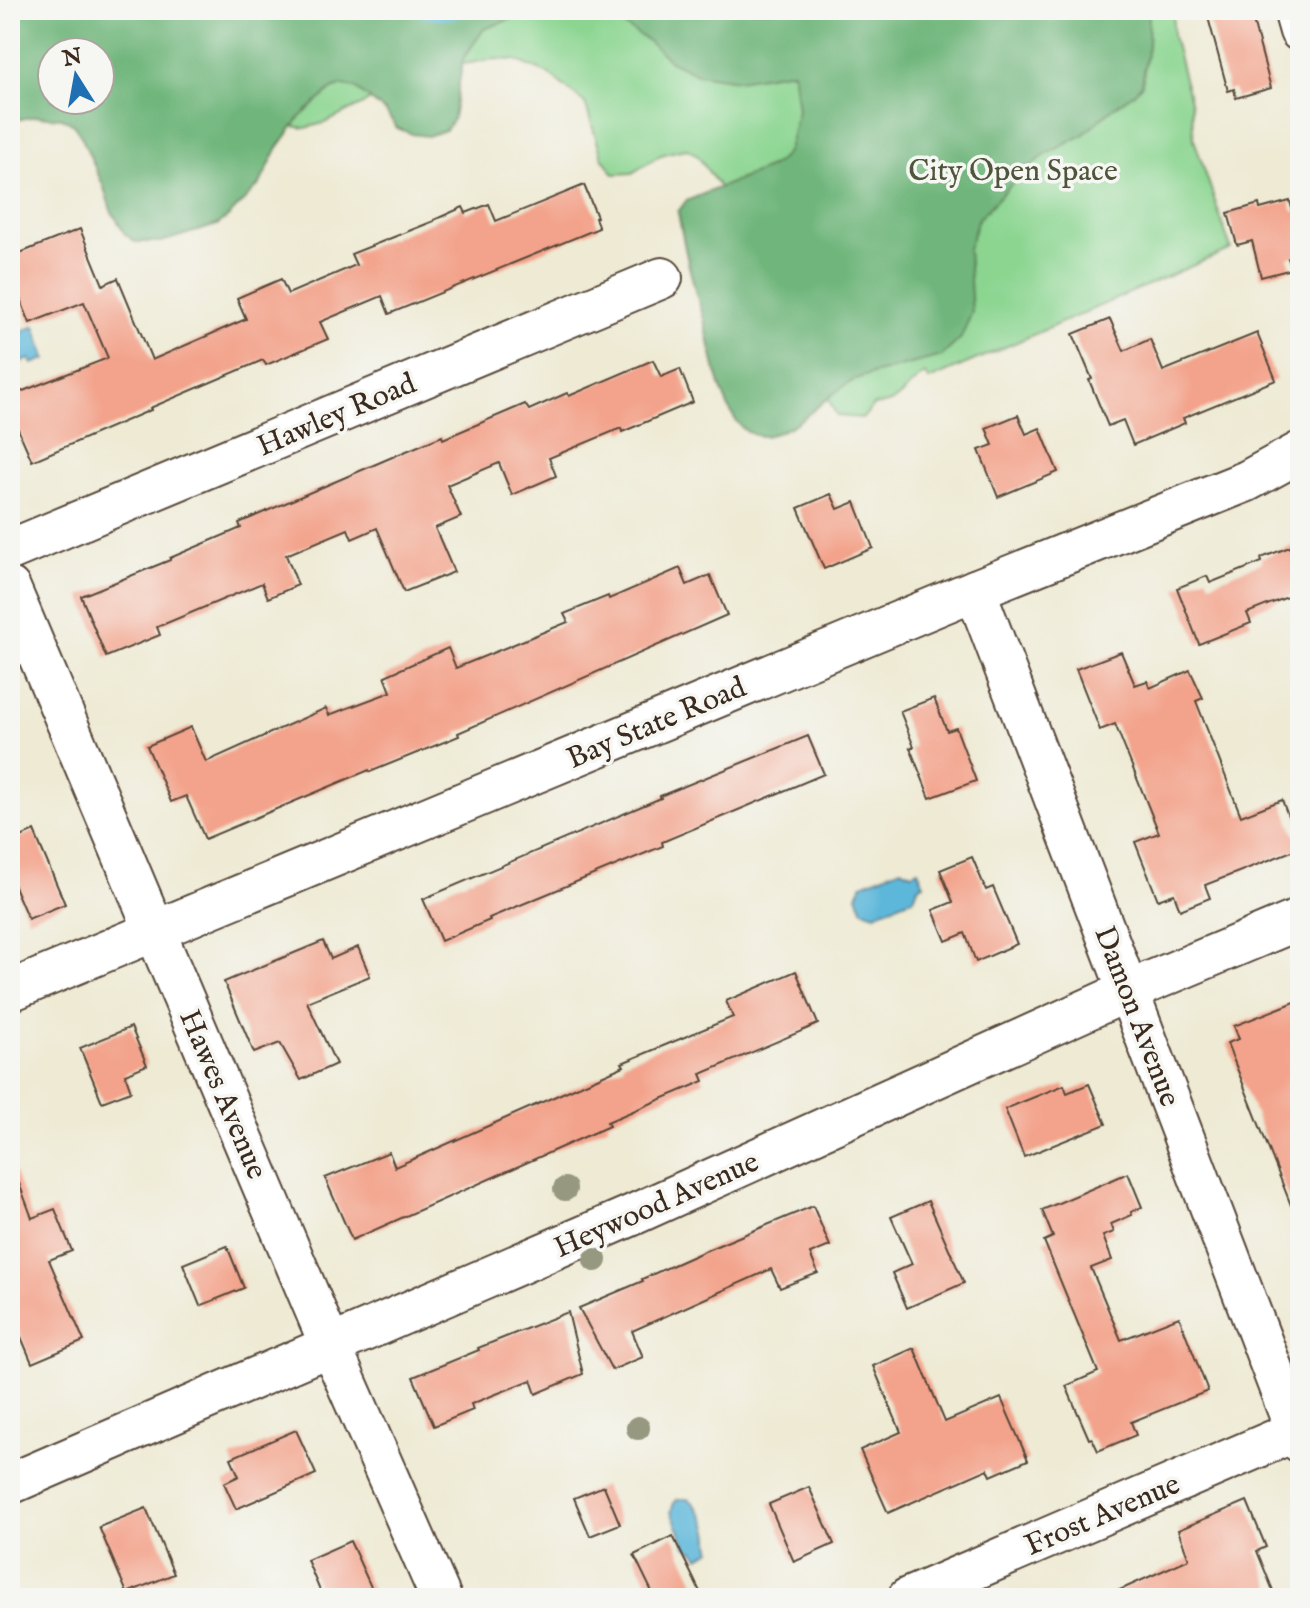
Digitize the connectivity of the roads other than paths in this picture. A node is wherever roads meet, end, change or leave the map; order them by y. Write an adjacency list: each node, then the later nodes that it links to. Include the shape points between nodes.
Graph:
1 (1294, 10): 2 (street)
2 (1300, 31)
3 (662, 278): 5 (street, Hawley Road)
4 (1300, 452): 7 (street, Bay State Road, via 1247,481)
5 (10, 550)
6 (10, 588): 9 (street, Hawes Avenue)
7 (975, 590): 9 (street, Bay State Road); 11 (street, Damon Avenue)
8 (1300, 919): 11 (street, Heywood Avenue)
9 (155, 931): 10 (street, Bay State Road); 12 (street, Hawes Avenue)
10 (10, 991)
11 (1128, 991): 12 (street, Heywood Avenue); 13 (street, Damon Avenue)
12 (330, 1345): 14 (street, Heywood Avenue); 15 (street, Hawes Avenue)
13 (1298, 1437): 16 (street, Frost Avenue)
14 (14, 1472)
15 (441, 1598)
16 (908, 1598)

